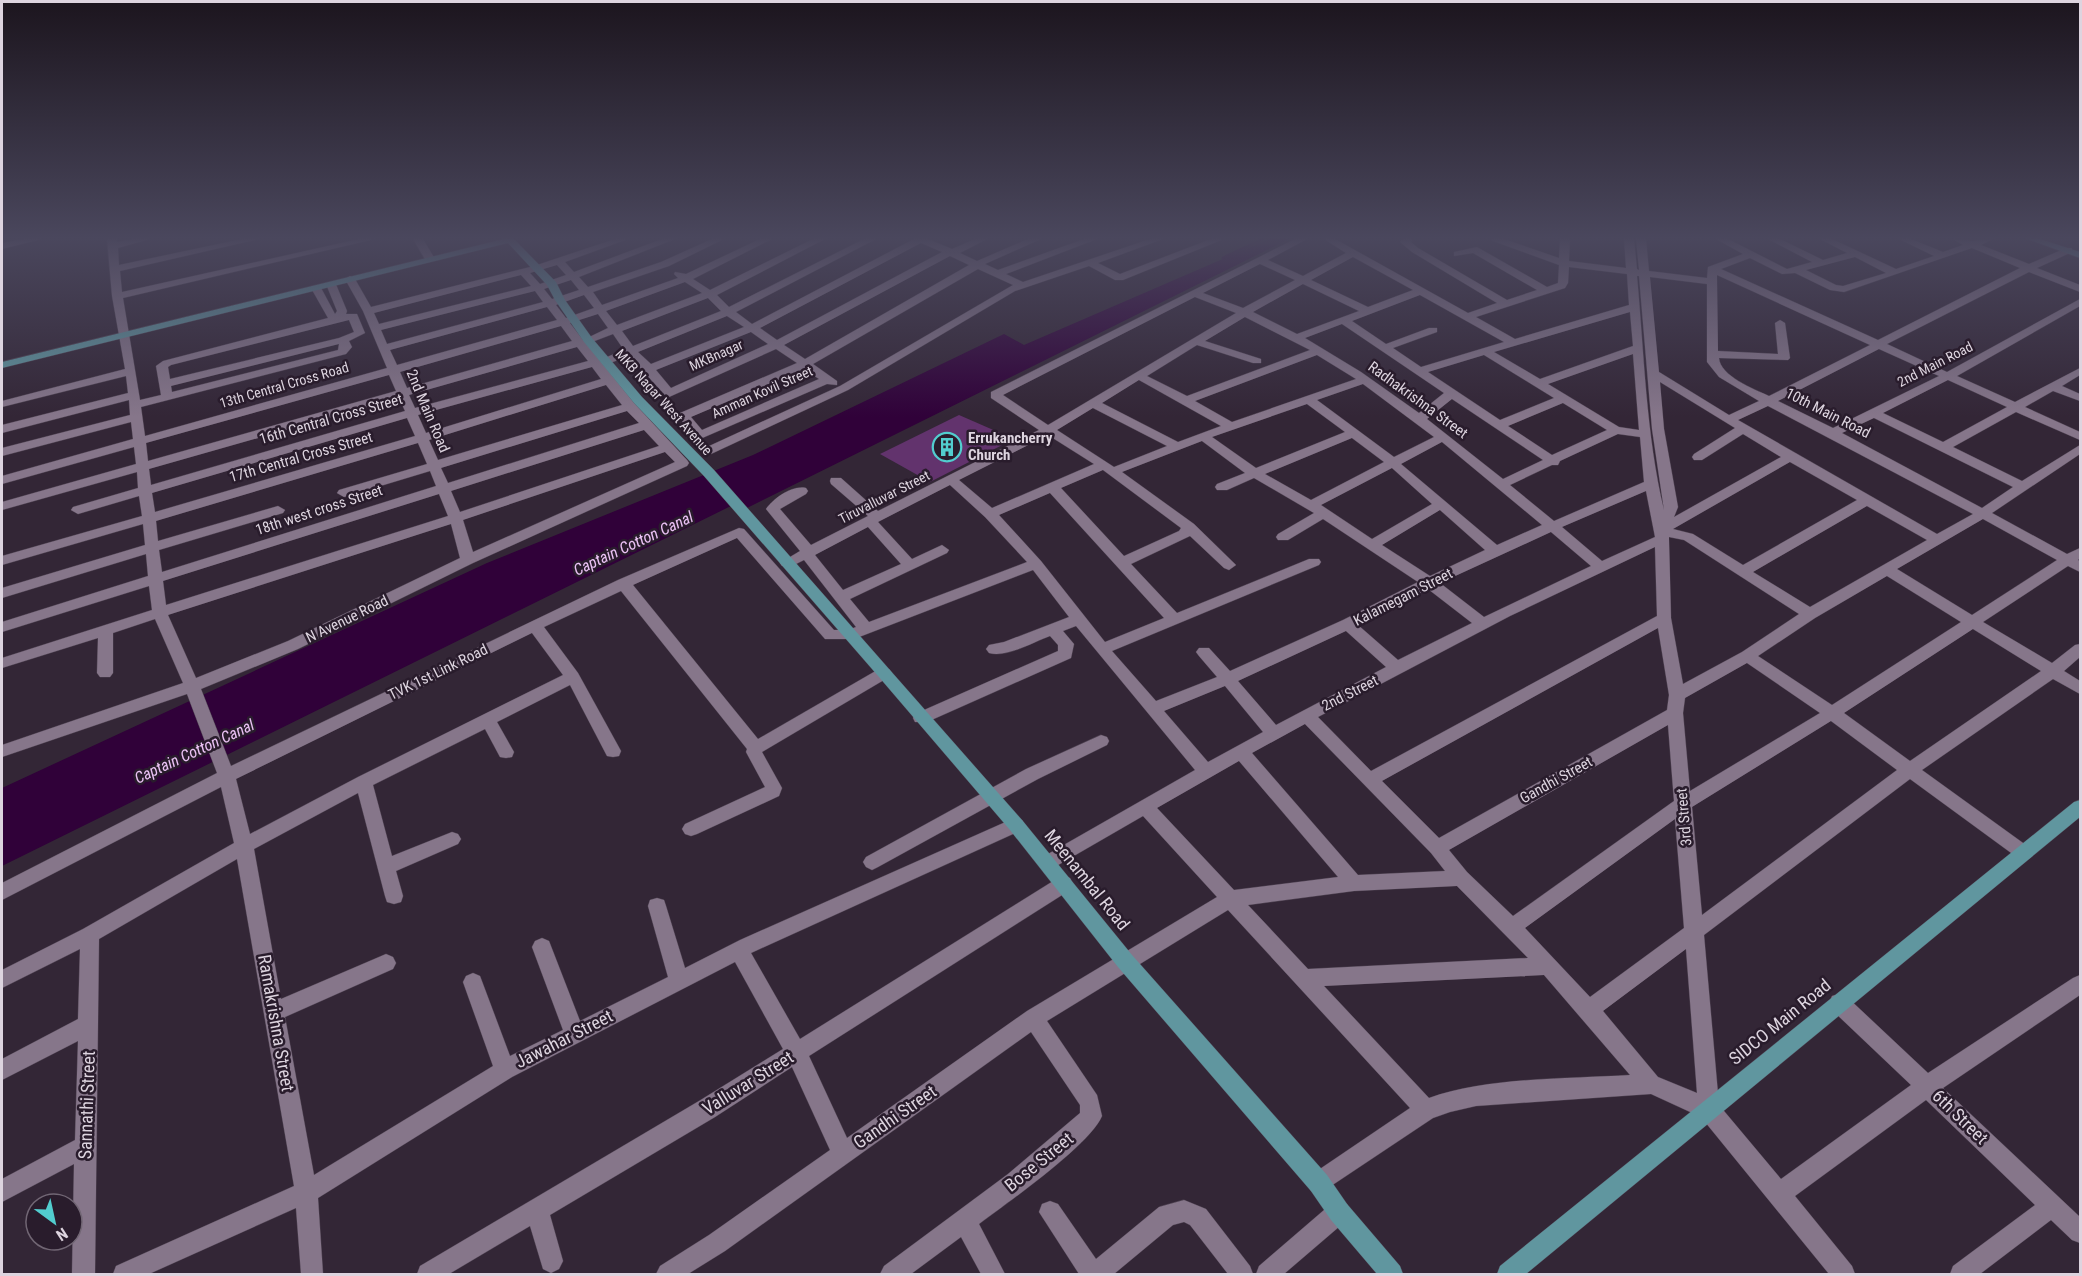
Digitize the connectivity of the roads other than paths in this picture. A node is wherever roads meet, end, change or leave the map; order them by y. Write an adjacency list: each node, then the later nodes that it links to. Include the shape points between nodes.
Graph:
1 (117, 299): 51 (street, Ramakrishna Street)
2 (273, 299): 51 (main road)
3 (321, 299): 43 (street, via 328,315)
4 (337, 299): 43 (street, via 342,311)
5 (361, 299): 38 (street, 2nd Main Road)
6 (418, 299): 38 (street)
7 (493, 299): 48 (street)
8 (552, 299): 33 (street)
9 (555, 299): 33 (main road)
10 (567, 299): 33 (street)
11 (592, 299): 37 (street)
12 (631, 299): 37 (street, 13th Central Cross Road)
13 (698, 299): 49 (street)
14 (715, 299): 40 (street)
15 (754, 299): 40 (street)
16 (807, 299): 47 (street)
17 (864, 299): 58 (street, MKBnagar)
18 (919, 299): 69 (street)
19 (983, 299): 86 (street)
20 (1187, 299): 109 (street, via 995,395)
21 (1208, 299): 41 (street, Radhakrishna Street)
22 (1267, 299): 41 (street, Tiruvalluvar Street)
23 (1341, 299): 39 (street)
24 (1400, 299): 39 (street)
25 (1433, 299): 42 (street)
26 (1497, 299): 35 (street)
27 (1520, 299): 35 (street)
28 (1633, 299): 36 (street, 3rd Street)
29 (1646, 299): 78 (street, 3rd Street)
30 (1712, 299): 66 (street)
31 (1780, 299): 59 (street)
32 (1970, 299): 59 (street)
33 (556, 302): 44 (main road); 60 (street)
34 (2080, 302): 80 (street, 2nd Main Road)
35 (1504, 303): 42 (street)
36 (1634, 307): 57 (street); 62 (street, 3rd Street)
37 (601, 309): 44 (street, 13th Central Cross Road); 49 (street)
38 (368, 311): 48 (street, 2nd Main Road)
39 (1368, 311): 45 (street)
40 (728, 312): 47 (street); 63 (street)
41 (1243, 312): 52 (street, Radhakrishna Street); 56 (street, Tiruvalluvar Street)
42 (1465, 317): 57 (street)
43 (337, 319): 53 (street, via 353,316 360,333); 54 (street)
44 (569, 320): 55 (street); 73 (street, 13th Central Cross Road)
45 (1345, 321): 52 (street); 61 (street)
46 (1780, 323): 66 (street, via 1784,358)
47 (752, 327): 58 (street); 72 (street)
48 (375, 328): 60 (street, 2nd Main Road)
49 (616, 329): 55 (street); 63 (street)
50 (1434, 330): 61 (street)
51 (124, 335): 70 (main road); 75 (street, Ramakrishna Street)
52 (1296, 338): 64 (street, Radhakrishna Street)
53 (343, 340): 67 (street); 77 (street, via 346,346 342,352)
54 (252, 341): 67 (street); 83 (street, via 162,366)
55 (584, 341): 71 (street); 87 (street)
56 (1198, 342): 68 (street); 79 (street, Tiruvalluvar Street)
57 (1514, 343): 65 (street)
58 (776, 345): 69 (street); 72 (street, MKBnagar, via 669,393)
59 (1880, 346): 80 (street); 94 (street)
60 (384, 348): 73 (street, 2nd Main Road)
61 (1384, 348): 76 (street)
62 (1638, 348): 84 (street); 113 (street, 3rd Street)
63 (630, 350): 71 (street); 72 (street)
64 (1317, 351): 82 (street, Radhakrishna Street); 93 (street)
65 (1486, 352): 76 (street); 84 (street)
66 (1713, 354): 94 (street, 10th Main Road, via 1719,372)
67 (258, 361): 77 (street); 83 (street)
68 (1257, 362)
69 (805, 364): 81 (street); 81 (street, Amman Kovil Street, via 684,416 700,435)
70 (2, 365)
71 (605, 369): 98 (street); 101 (street, 16th Central Cross Street); 117 (street, 17th Central Cross Street); 154 (main road, MKB Nagar West Avenue)
72 (649, 369)
73 (393, 370): 87 (street, 2nd Main Road); 118 (street, 13th Central Cross Road)
74 (2080, 370): 85 (street)
75 (131, 371): 96 (street); 97 (street, Ramakrishna Street)
76 (1419, 371): 88 (street)
77 (262, 373): 89 (street)
78 (1654, 374): 103 (street); 160 (street, 3rd Street, via 1658,429 1671,507)
79 (1139, 375): 93 (street); 95 (street, Tiruvalluvar Street)
80 (1948, 376): 99 (street); 100 (street, 2nd Main Road)
81 (826, 380): 86 (street)
82 (1364, 380): 91 (street); 102 (street, Radhakrishna Street)
83 (164, 384): 89 (street)
84 (1538, 384): 92 (street)
85 (2055, 387): 90 (street); 99 (street)
86 (844, 388): 123 (street)
87 (403, 392): 101 (street, 2nd Main Road); 129 (street)
88 (1452, 393): 102 (street); 105 (street)
89 (167, 397): 97 (street)
90 (2080, 398)
91 (1308, 399): 106 (street); 111 (street)
92 (1562, 399): 105 (street); 110 (street)
93 (1186, 400): 106 (street)
94 (1769, 402): 103 (street); 112 (street, 10th Main Road)
95 (1093, 403): 109 (street, Tiruvalluvar Street); 119 (street)
96 (2, 404)
97 (135, 406): 107 (street); 118 (street, Ramakrishna Street); 124 (street)
98 (630, 406): 104 (street); 130 (street)
99 (2017, 407): 115 (street); 121 (street)
100 (1872, 412): 112 (street, 2nd Main Road); 121 (street)
101 (412, 413): 117 (street, 2nd Main Road); 142 (street, 16th Central Cross Street)
102 (1419, 419): 116 (street, Radhakrishna Street)
103 (1728, 420): 108 (street)
104 (646, 425): 120 (street); 140 (street, 18th west cross Street)
105 (1499, 425): 127 (street)
106 (1231, 426): 114 (street)
107 (2, 429)
108 (1742, 429): 125 (street); 126 (street)
109 (1048, 430): 131 (street); 133 (street, Tiruvalluvar Street)
110 (1616, 430): 113 (street); 127 (street)
111 (1354, 433): 128 (street); 132 (street)
112 (1833, 433): 153 (street, 10th Main Road)
113 (1646, 434): 136 (street, 3rd Street)
114 (1203, 436): 119 (street); 132 (street)
115 (2080, 436)
116 (1443, 437): 128 (street); 137 (street, Radhakrishna Street)
117 (423, 438): 130 (street, 2nd Main Road); 155 (street, 17th Central Cross Street)
118 (139, 442): 129 (street, Ramakrishna Street); 134 (street, 13th Central Cross Road)
119 (1177, 446): 131 (street)
120 (667, 447): 156 (street); 168 (street, N Avenue Road, via 683,463)
121 (1944, 447): 138 (street)
122 (2080, 449): 138 (street)
123 (711, 450)
124 (2, 452)
125 (1698, 456)
126 (1790, 457): 145 (street); 160 (street, 2nd Street)
127 (1554, 462): 137 (street)
128 (1393, 463): 146 (street); 147 (street)
129 (142, 466): 142 (street, Ramakrishna Street); 148 (street)
130 (434, 466): 140 (street, 2nd Main Road); 144 (street)
131 (1108, 468): 141 (street); 158 (street)
132 (1254, 473): 139 (street); 147 (street)
133 (950, 479): 152 (street); 157 (street, Tiruvalluvar Street)
134 (2, 480)
135 (836, 481): 157 (street)
136 (1652, 484): 159 (street, Kalamegam Street); 160 (street, 3rd Street)
137 (1500, 485): 159 (street, Radhakrishna Street)
138 (2021, 486): 153 (street)
139 (1222, 487)
140 (444, 488): 156 (street, 2nd Main Road); 180 (street, 18th west cross Street)
141 (1054, 489): 152 (street); 173 (street)
142 (145, 490): 149 (street, 16th Central Cross Street); 155 (street, Ramakrishna Street)
143 (801, 491): 167 (street, via 773,509)
144 (344, 493)
145 (1866, 501): 162 (street); 179 (street)
146 (1441, 504): 163 (street); 166 (street)
147 (1311, 505): 151 (street)
148 (2, 506)
149 (78, 510)
150 (278, 510): 164 (street)
151 (1324, 513): 161 (street); 163 (street)
152 (990, 514): 175 (street)
153 (1982, 514): 162 (street); 169 (street, 10th Main Road)
154 (746, 515): 172 (main road, Meenambal Road)
155 (148, 518): 164 (street, Ramakrishna Street); 170 (street, 17th Central Cross Street)
156 (456, 518): 168 (street, 2nd Main Road); 185 (street)
157 (874, 519): 167 (street, Tiruvalluvar Street); 174 (street)
158 (1189, 527): 173 (street, via 1184,534); 176 (street)
159 (1552, 527): 166 (street, Kalamegam Street); 177 (street, Radhakrishna Street)
160 (1662, 531): 177 (street, 2nd Street); 179 (street, via 1688,537); 187 (street, 3rd Street)
161 (1283, 537)
162 (1936, 539): 178 (street)
163 (1372, 545): 181 (street)
164 (153, 548): 180 (street, Ramakrishna Street); 183 (street)
165 (942, 550): 174 (street)
166 (1495, 551): 181 (street, Kalamegam Street)
167 (808, 553): 172 (street, Tiruvalluvar Street); 184 (street)
168 (468, 560): 210 (street, N Avenue Road, via 293,645)
169 (2076, 560): 190 (street)
170 (2, 561)
171 (1314, 562): 189 (street)
172 (787, 563): 197 (main road, Meenambal Road)
173 (1122, 563): 189 (street)
174 (909, 564): 184 (street)
175 (1036, 564): 188 (street); 197 (street)
176 (1228, 565)
177 (1600, 566): 192 (street, 2nd Street)
178 (1888, 570): 186 (street); 190 (street)
179 (1744, 571): 186 (street)
180 (156, 579): 185 (street, Ramakrishna Street); 194 (street, 18th west cross Street)
181 (1429, 582): 191 (street, Kalamegam Street); 192 (street)
182 (623, 583): 193 (street, TVK 1st Link Road); 197 (street, TVK 1st Link Road, via 740,532 830,635); 221 (street)
183 (2, 593)
184 (842, 597): 197 (street)
185 (160, 614): 196 (street); 210 (street, Ramakrishna Street)
186 (1810, 614): 202 (street)
187 (1664, 618): 212 (street, 3rd Street); 229 (street)
188 (1079, 619): 195 (street); 199 (street)
189 (1175, 620): 199 (street)
190 (1971, 621): 205 (street); 215 (street)
191 (1348, 624): 204 (street); 209 (street, Kalamegam Street)
192 (1484, 624): 204 (street, 2nd Street)
193 (535, 626): 208 (street); 228 (street, TVK 1st Link Road)
194 (2, 627)
195 (1053, 629): 198 (street); 217 (street, via 1066,644 1066,654)
196 (106, 631): 203 (street); 206 (street)
197 (858, 632): 207 (main road, Meenambal Road)
198 (994, 649)
199 (1102, 649): 213 (street)
200 (2080, 649): 205 (street)
201 (1204, 652): 209 (street)
202 (1747, 656): 212 (street); 215 (street)
203 (2, 663)
204 (1397, 668): 216 (street, 2nd Street)
205 (2054, 671): 211 (street); 227 (street)
206 (105, 673)
207 (884, 673): 217 (main road, Meenambal Road); 221 (street)
208 (573, 677): 218 (street); 225 (street)
209 (1227, 679): 213 (street, Kalamegam Street); 219 (street)
210 (192, 686): 222 (street, N Avenue Road); 228 (street, Ramakrishna Street)
211 (2080, 688)
212 (1677, 694): 214 (street, 3rd Street)
213 (1154, 709): 226 (street)
214 (1675, 713): 232 (street, 3rd Street); 239 (street, Gandhi Street)
215 (1832, 713): 227 (street); 232 (street)
216 (1306, 715): 219 (street, 2nd Street); 229 (street)
217 (921, 718): 231 (main road, Meenambal Road)
218 (488, 720): 224 (street); 230 (street)
219 (1274, 733): 223 (street, 2nd Street)
220 (1101, 741): 231 (street)
221 (756, 748): 236 (street, via 754,752 773,791)
222 (2, 751)
223 (1240, 751): 226 (street, 2nd Street); 245 (street)
224 (506, 752)
225 (613, 752)
226 (1205, 770): 233 (street, 2nd Street)
227 (1909, 770): 240 (street); 252 (street)
228 (226, 774): 238 (street, Ramakrishna Street); 247 (street, TVK 1st Link Road)
229 (1369, 780): 239 (street)
230 (364, 782): 238 (street); 243 (street)
231 (991, 798): 235 (main road, Meenambal Road); 241 (street)
232 (1683, 804): 251 (street); 252 (street, 3rd Street)
233 (1144, 806): 242 (street, 2nd Street); 249 (street)
234 (2080, 807): 240 (main road, SIDCO Main Road)
235 (1016, 825): 242 (main road, Meenambal Road); 255 (street, Jawahar Street)
236 (691, 829)
237 (452, 839): 243 (street)
238 (244, 846): 253 (street); 266 (street, Ramakrishna Street)
239 (1437, 848): 244 (street)
240 (2024, 853): 264 (main road, SIDCO Main Road)
241 (872, 862)
242 (1047, 863): 246 (main road, Meenambal Road)
243 (386, 867): 248 (street)
244 (1461, 878): 245 (street); 251 (street)
245 (1354, 882): 249 (street)
246 (1064, 884): 256 (main road, Meenambal Road); 270 (street, Valluvar Street)
247 (2, 892)
248 (393, 896)
249 (1230, 899): 256 (street, Gandhi Street); 260 (street)
250 (657, 906): 261 (street)
251 (1512, 927): 258 (street)
252 (1693, 932): 265 (street); 275 (street, 3rd Street)
253 (90, 935): 259 (street); 268 (street, Sannathi Street)
254 (542, 947): 269 (street)
255 (739, 950): 261 (street, Jawahar Street); 270 (street)
256 (1125, 961): 267 (street, Gandhi Street); 279 (main road, Meenambal Road)
257 (386, 963): 266 (street)
258 (1548, 966): 260 (street); 265 (street)
259 (2, 978)
260 (1304, 978): 276 (street)
261 (679, 981): 269 (street, Jawahar Street)
262 (473, 982): 272 (street)
263 (2080, 984): 274 (street)
264 (1839, 1003): 274 (street, 6th Street); 275 (main road, SIDCO Main Road)
265 (1589, 1010): 273 (street)
266 (274, 1012): 281 (street, Ramakrishna Street)
267 (1034, 1018): 278 (street, Gandhi Street); 287 (street, Bose Street, via 1090,1102 1091,1116 1016,1182)
268 (89, 1024): 271 (street); 277 (street, Sannathi Street)
269 (575, 1034): 272 (street, Jawahar Street)
270 (796, 1052): 278 (street); 284 (street, Valluvar Street)
271 (2, 1070)
272 (505, 1070): 281 (street, Jawahar Street)
273 (1651, 1084): 275 (street); 276 (street, via 1476,1096)
274 (1927, 1086): 282 (street); 283 (street, 6th Street)
275 (1709, 1109): 282 (street); 301 (main road, SIDCO Main Road)
276 (1426, 1110): 279 (street)
277 (85, 1146): 280 (street); 292 (street, Sannathi Street)
278 (843, 1154): 290 (street, Gandhi Street)
279 (1319, 1183): 286 (main road, Meenambal Road)
280 (2, 1191)
281 (306, 1192): 293 (street, Jawahar Street); 294 (street, Ramakrishna Street)
282 (1778, 1195): 302 (street)
283 (2052, 1206): 288 (street, 6th Street); 303 (street)
284 (537, 1210): 289 (street); 295 (street, Valluvar Street)
285 (1050, 1212): 297 (street)
286 (1338, 1212): 299 (street); 300 (main road, Meenambal Road)
287 (964, 1220): 291 (street, Bose Street); 296 (street)
288 (2080, 1232)
289 (551, 1261)
290 (681, 1270)
291 (893, 1274)
292 (83, 1275)
293 (124, 1275)
294 (312, 1275)
295 (428, 1275)
296 (994, 1275)
297 (1094, 1275): 298 (street, via 1167,1215 1184,1211 1198,1217)
298 (1242, 1275)
299 (1267, 1275)
300 (1392, 1275)
301 (1508, 1275)
302 (1844, 1275)
303 (1961, 1275)

